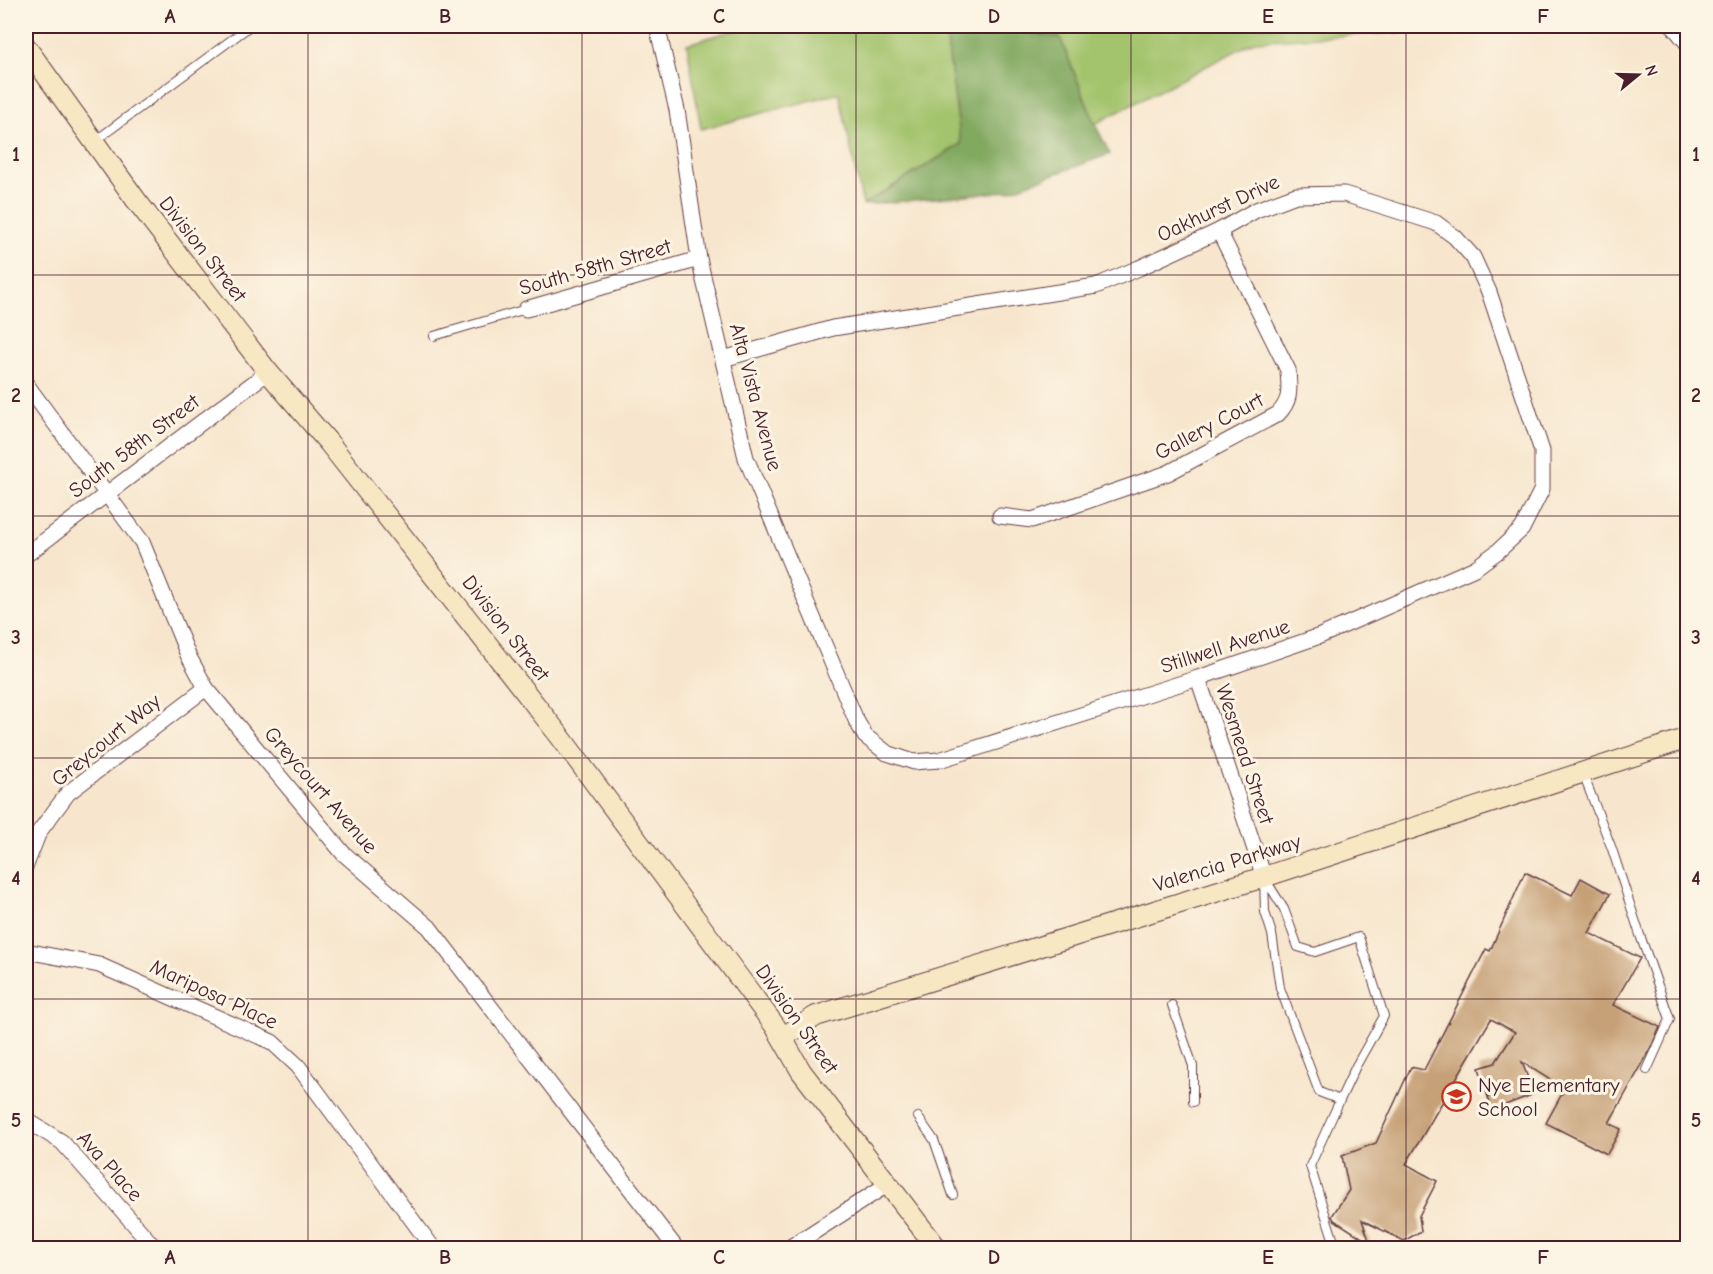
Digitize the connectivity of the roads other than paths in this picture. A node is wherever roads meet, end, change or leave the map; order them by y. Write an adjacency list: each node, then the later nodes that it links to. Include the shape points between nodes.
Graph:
1 (250, 26): 6 (lane)
2 (657, 26): 8 (street, Alta Vista Avenue, via 677,110)
3 (1673, 26): 4 (street)
4 (1688, 44)
5 (26, 47): 6 (main road, Division Street)
6 (94, 143): 12 (main road, Division Street)
7 (1219, 231): 11 (street, Oakhurst Drive, via 1096,286 833,328); 15 (street, Oakhurst Drive, via 1256,210 1296,195 1344,194 1436,223 1455,237 1473,257 1489,292 1542,451); 16 (street, Gallery Court, via 1288,370 1288,404 1278,414 1168,473 1032,520)
8 (699, 259): 9 (street, South 58th Street); 11 (street, Alta Vista Avenue)
9 (526, 309): 10 (lane, South 58th Street)
10 (434, 336)
11 (723, 359): 21 (street, Alta Vista Avenue, via 746,458 856,720 865,736)
12 (268, 372): 14 (street, South 58th Street); 27 (main road, Division Street, via 329,443 554,729)
13 (26, 384): 14 (street, Greycourt Avenue)
14 (106, 493): 17 (street, South 58th Street); 19 (street, Greycourt Avenue, via 142,542 188,655)
15 (1539, 496): 18 (street, Stillwell Avenue, via 1522,529 1475,568 1320,636)
16 (1000, 516)
17 (26, 555)
18 (1198, 678): 21 (street, Stillwell Avenue, via 939,760 914,762); 24 (street, Wesmead Street)
19 (206, 688): 23 (street, Greycourt Way, via 68,793 39,832); 37 (street, Greycourt Avenue, via 343,853 429,927)
20 (1688, 738): 22 (main road, Valencia Parkway)
21 (887, 753)
22 (1582, 772): 24 (main road, Valencia Parkway); 28 (lane, via 1670,1019)
23 (26, 865)
24 (1264, 877): 27 (main road, Valencia Parkway, via 816,1016); 29 (lane, via 1265,912 1280,988 1320,1092); 29 (lane, via 1284,909 1298,947 1315,952 1359,937 1384,1016)
25 (26, 951): 36 (street, Mariposa Place, via 99,965 272,1042 298,1066)
26 (1172, 1005): 30 (lane, via 1193,1066)
27 (783, 1037): 33 (main road, Division Street, via 801,1071)
28 (1647, 1070)
29 (1340, 1100): 40 (lane, via 1310,1166)
30 (1193, 1102)
31 (918, 1117): 34 (lane, via 934,1140)
32 (26, 1120): 35 (street, Ava Place, via 62,1142)
33 (888, 1184): 38 (street); 39 (main road, Division Street)
34 (953, 1195)
35 (156, 1248)
36 (433, 1248)
37 (676, 1248)
38 (789, 1248)
39 (937, 1248)
40 (1336, 1248)

